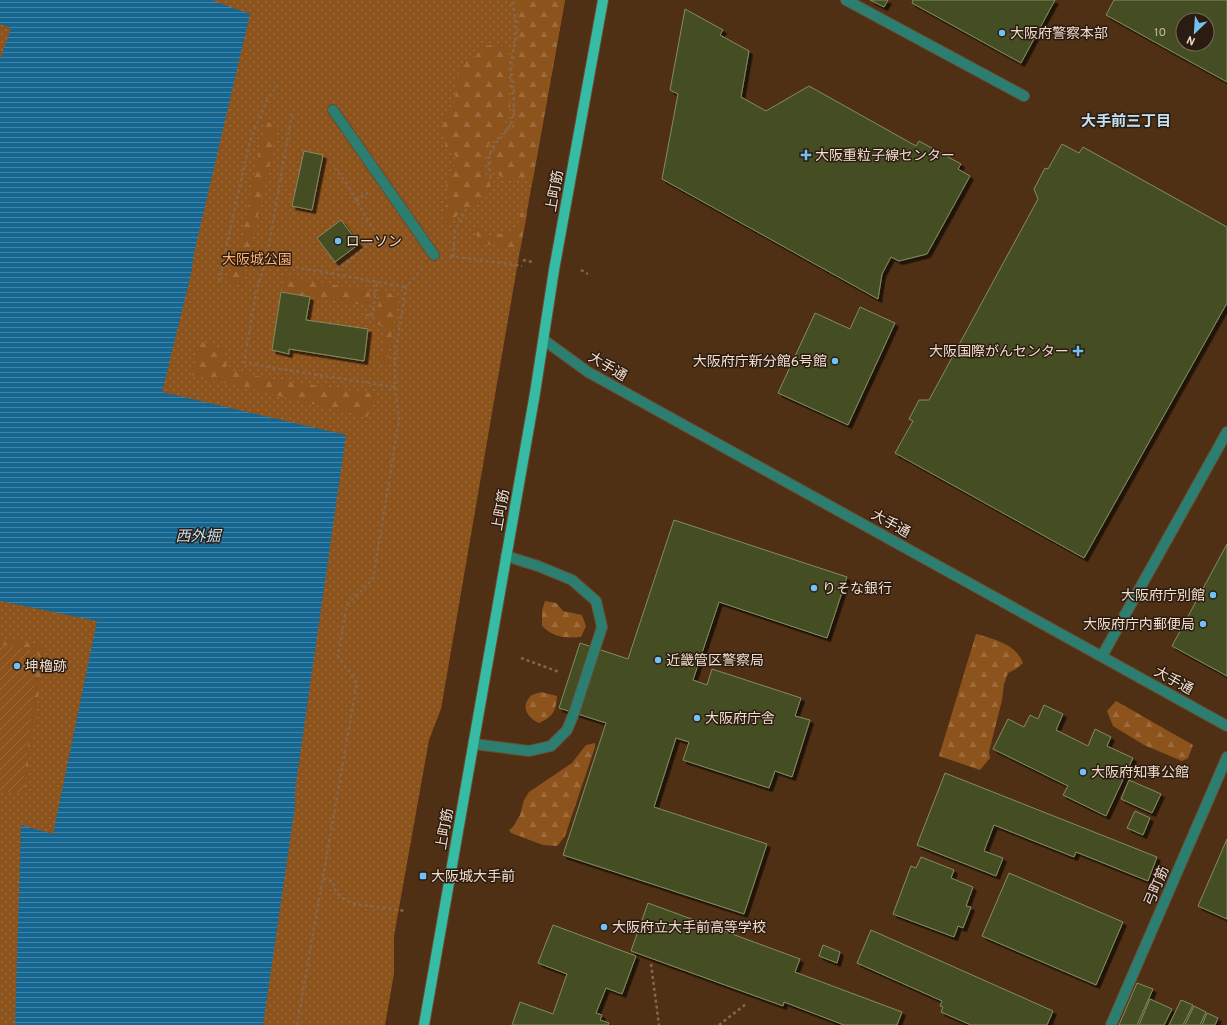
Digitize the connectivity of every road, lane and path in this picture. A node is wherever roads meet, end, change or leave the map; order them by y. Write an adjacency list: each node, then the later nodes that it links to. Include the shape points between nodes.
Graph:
1 (511, 0): 9 (path, via 516,34 512,60 513,117 490,153 488,167)
2 (603, 0): 24 (main road, 上町筋, via 554,270)
3 (846, 0): 5 (street)
4 (280, 82): 20 (path, via 268,98 252,135)
5 (1024, 96)
6 (333, 110): 11 (street)
7 (292, 114): 14 (path)
8 (335, 168): 18 (path, via 378,237)
9 (491, 176)
10 (466, 210): 12 (path, via 455,231)
11 (434, 255): 12 (path); 22 (path)
12 (453, 257): 16 (path)
13 (523, 260): 15 (path)
14 (266, 262): 18 (path); 25 (path, via 257,288 244,362)
15 (532, 262)
16 (522, 266)
17 (581, 270): 19 (path)
18 (332, 274): 21 (path)
19 (588, 274)
20 (219, 281)
21 (378, 282): 22 (path); 23 (path, via 372,316)
22 (406, 287): 25 (path, via 394,356)
23 (366, 316)
24 (544, 340): 27 (main road, 上町筋); 28 (street, 大手通, via 588,372)
25 (395, 387): 34 (path, via 399,420 373,579 346,605 338,656 357,683)
26 (1227, 432): 28 (street)
27 (506, 556): 32 (main road, 上町筋); 32 (street, via 572,580 596,601 602,627 567,730 551,746 530,751)
28 (1102, 656): 31 (street, 大手通)
29 (521, 658): 30 (path)
30 (559, 672)
31 (1227, 726)
32 (474, 744): 39 (main road, 上町筋)
33 (1227, 757): 42 (street, 弓町筋)
34 (323, 879): 35 (path, via 334,880 336,891 346,901); 38 (path)
35 (406, 911)
36 (651, 964): 40 (path)
37 (746, 1004): 41 (path)
38 (297, 1025)
39 (424, 1025)
40 (659, 1025)
41 (719, 1025)
42 (1111, 1025)

